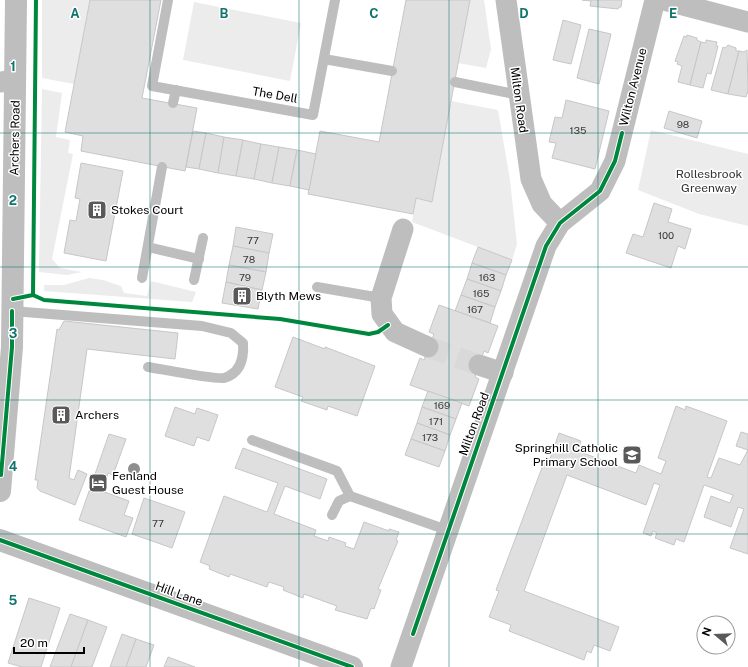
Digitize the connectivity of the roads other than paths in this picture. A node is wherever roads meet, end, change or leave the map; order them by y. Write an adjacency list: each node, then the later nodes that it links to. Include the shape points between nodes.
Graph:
1 (16, 0): 10 (street, Archers Road)
2 (168, 0): 12 (lane, The Dell, via 152,86)
3 (335, 0): 8 (lane, The Dell)
4 (506, 0): 13 (street, Milton Road)
5 (655, 0): 16 (street, Wilton Avenue, via 615,161 600,191)
6 (664, 0): 7 (street)
7 (748, 22)
8 (324, 59): 9 (lane); 12 (lane, The Dell, via 314,115)
9 (392, 71)
10 (8, 81): 25 (street, Archers Road)
11 (455, 82): 13 (lane)
12 (176, 90): 14 (lane)
13 (519, 95): 16 (street, Milton Road, via 531,179 542,204)
14 (174, 103)
15 (162, 167): 19 (lane)
16 (560, 223): 29 (street, Milton Road, via 546,246)
17 (403, 229): 24 (street)
18 (202, 238): 20 (lane)
19 (148, 247): 20 (lane); 21 (lane)
20 (199, 259): 22 (lane)
21 (142, 278)
22 (194, 280)
23 (317, 287): 24 (lane)
24 (381, 298): 26 (street, via 382,314 391,328)
25 (12, 311): 28 (lane, via 202,326 231,333 243,344 244,356 237,371 224,378); 31 (street, Archers Road, via 12,347)
26 (428, 347)
27 (479, 365): 29 (street)
28 (148, 367)
29 (503, 373): 34 (street, Milton Road)
30 (252, 440): 32 (lane, via 336,471)
31 (0, 491)
32 (350, 496): 33 (lane, via 339,501); 34 (lane)
33 (332, 516)
34 (447, 530): 37 (street, Milton Road)
35 (0, 540): 36 (street, Hill Lane)
36 (352, 667)
37 (401, 667)

